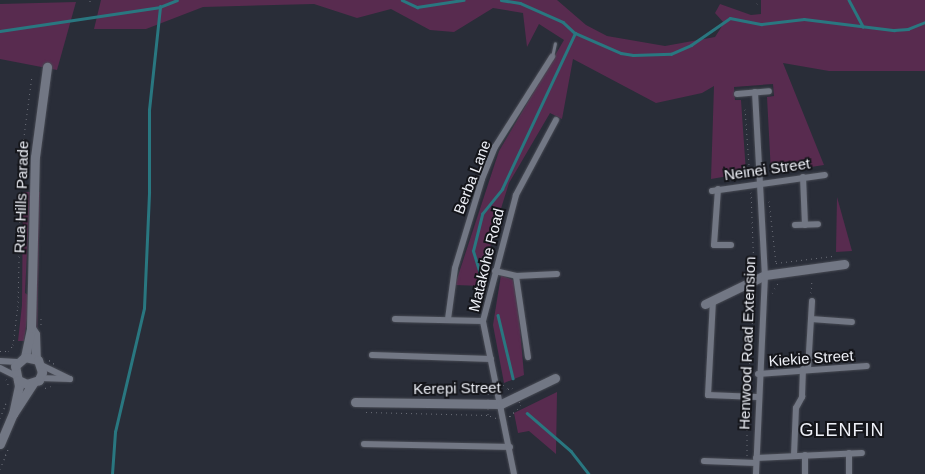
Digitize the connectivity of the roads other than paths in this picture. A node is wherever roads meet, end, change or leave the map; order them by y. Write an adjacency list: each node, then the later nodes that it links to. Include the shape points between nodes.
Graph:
1 (555, 43): 2 (lane)
2 (552, 57): 23 (street, Berba Lane, via 495,147 482,179 455,268)
3 (47, 67): 27 (street, Rua Hills Parade, via 35,157)
4 (769, 91): 5 (street)
5 (754, 92): 6 (street); 10 (street, Henwood Road Extension)
6 (737, 94)
7 (556, 120): 16 (street, Matakohe Road, via 523,176)
8 (825, 175): 9 (street, Neinei Street)
9 (803, 177): 10 (street, Neinei Street); 13 (street)
10 (760, 183): 14 (street, Neinei Street, via 715,190 714,245); 18 (street, Henwood Road Extension)
11 (818, 224): 13 (street)
12 (795, 225): 13 (street)
13 (805, 225)
14 (731, 245)
15 (844, 264): 18 (street)
16 (495, 271): 19 (street); 25 (street, Matakohe Road)
17 (557, 274): 19 (street)
18 (765, 275): 21 (street); 37 (street, Henwood Road Extension)
19 (516, 276): 29 (street)
20 (812, 301): 24 (street)
21 (709, 302): 41 (street, via 708,395)
22 (395, 319): 23 (street)
23 (448, 319): 25 (street)
24 (811, 319): 26 (street); 35 (street)
25 (483, 321): 30 (street, Matakohe Road)
26 (852, 322)
27 (31, 328): 31 (street, Rua Hills Parade); 32 (street, Rua Hills Parade)
28 (372, 355): 30 (street)
29 (528, 357)
30 (491, 359): 43 (street, Matakohe Road)
31 (21, 360): 32 (street); 33 (street); 38 (street, Rua Hills Parade)
32 (40, 360): 40 (street, Rua Hills Parade); 40 (street, via 70,379)
33 (0, 361)
34 (866, 366): 35 (street, Kiekie Street)
35 (806, 369): 37 (street, Kiekie Street); 50 (street, via 802,397 796,408)
36 (0, 372): 38 (street)
37 (758, 374): 41 (street, Henwood Road Extension)
38 (17, 378): 40 (street); 44 (street, Rua Hills Parade)
39 (555, 378): 43 (street, Kerepi Street)
40 (37, 384): 44 (street, Rua Hills Parade)
41 (757, 397): 52 (street, Henwood Road Extension)
42 (355, 402): 43 (street, Kerepi Street)
43 (501, 404): 47 (street, Matakohe Road)
44 (13, 414): 45 (street, Rua Hills Parade)
45 (0, 444)
46 (364, 444): 47 (street)
47 (510, 447): 54 (street, Matakohe Road)
48 (849, 453): 49 (street); 51 (street); 57 (street)
49 (862, 453)
50 (794, 455): 51 (street); 52 (street)
51 (805, 455): 56 (street)
52 (756, 460): 53 (street); 55 (street, Henwood Road Extension)
53 (704, 461)
54 (514, 474)
55 (756, 474)
56 (806, 474)
57 (849, 474)

